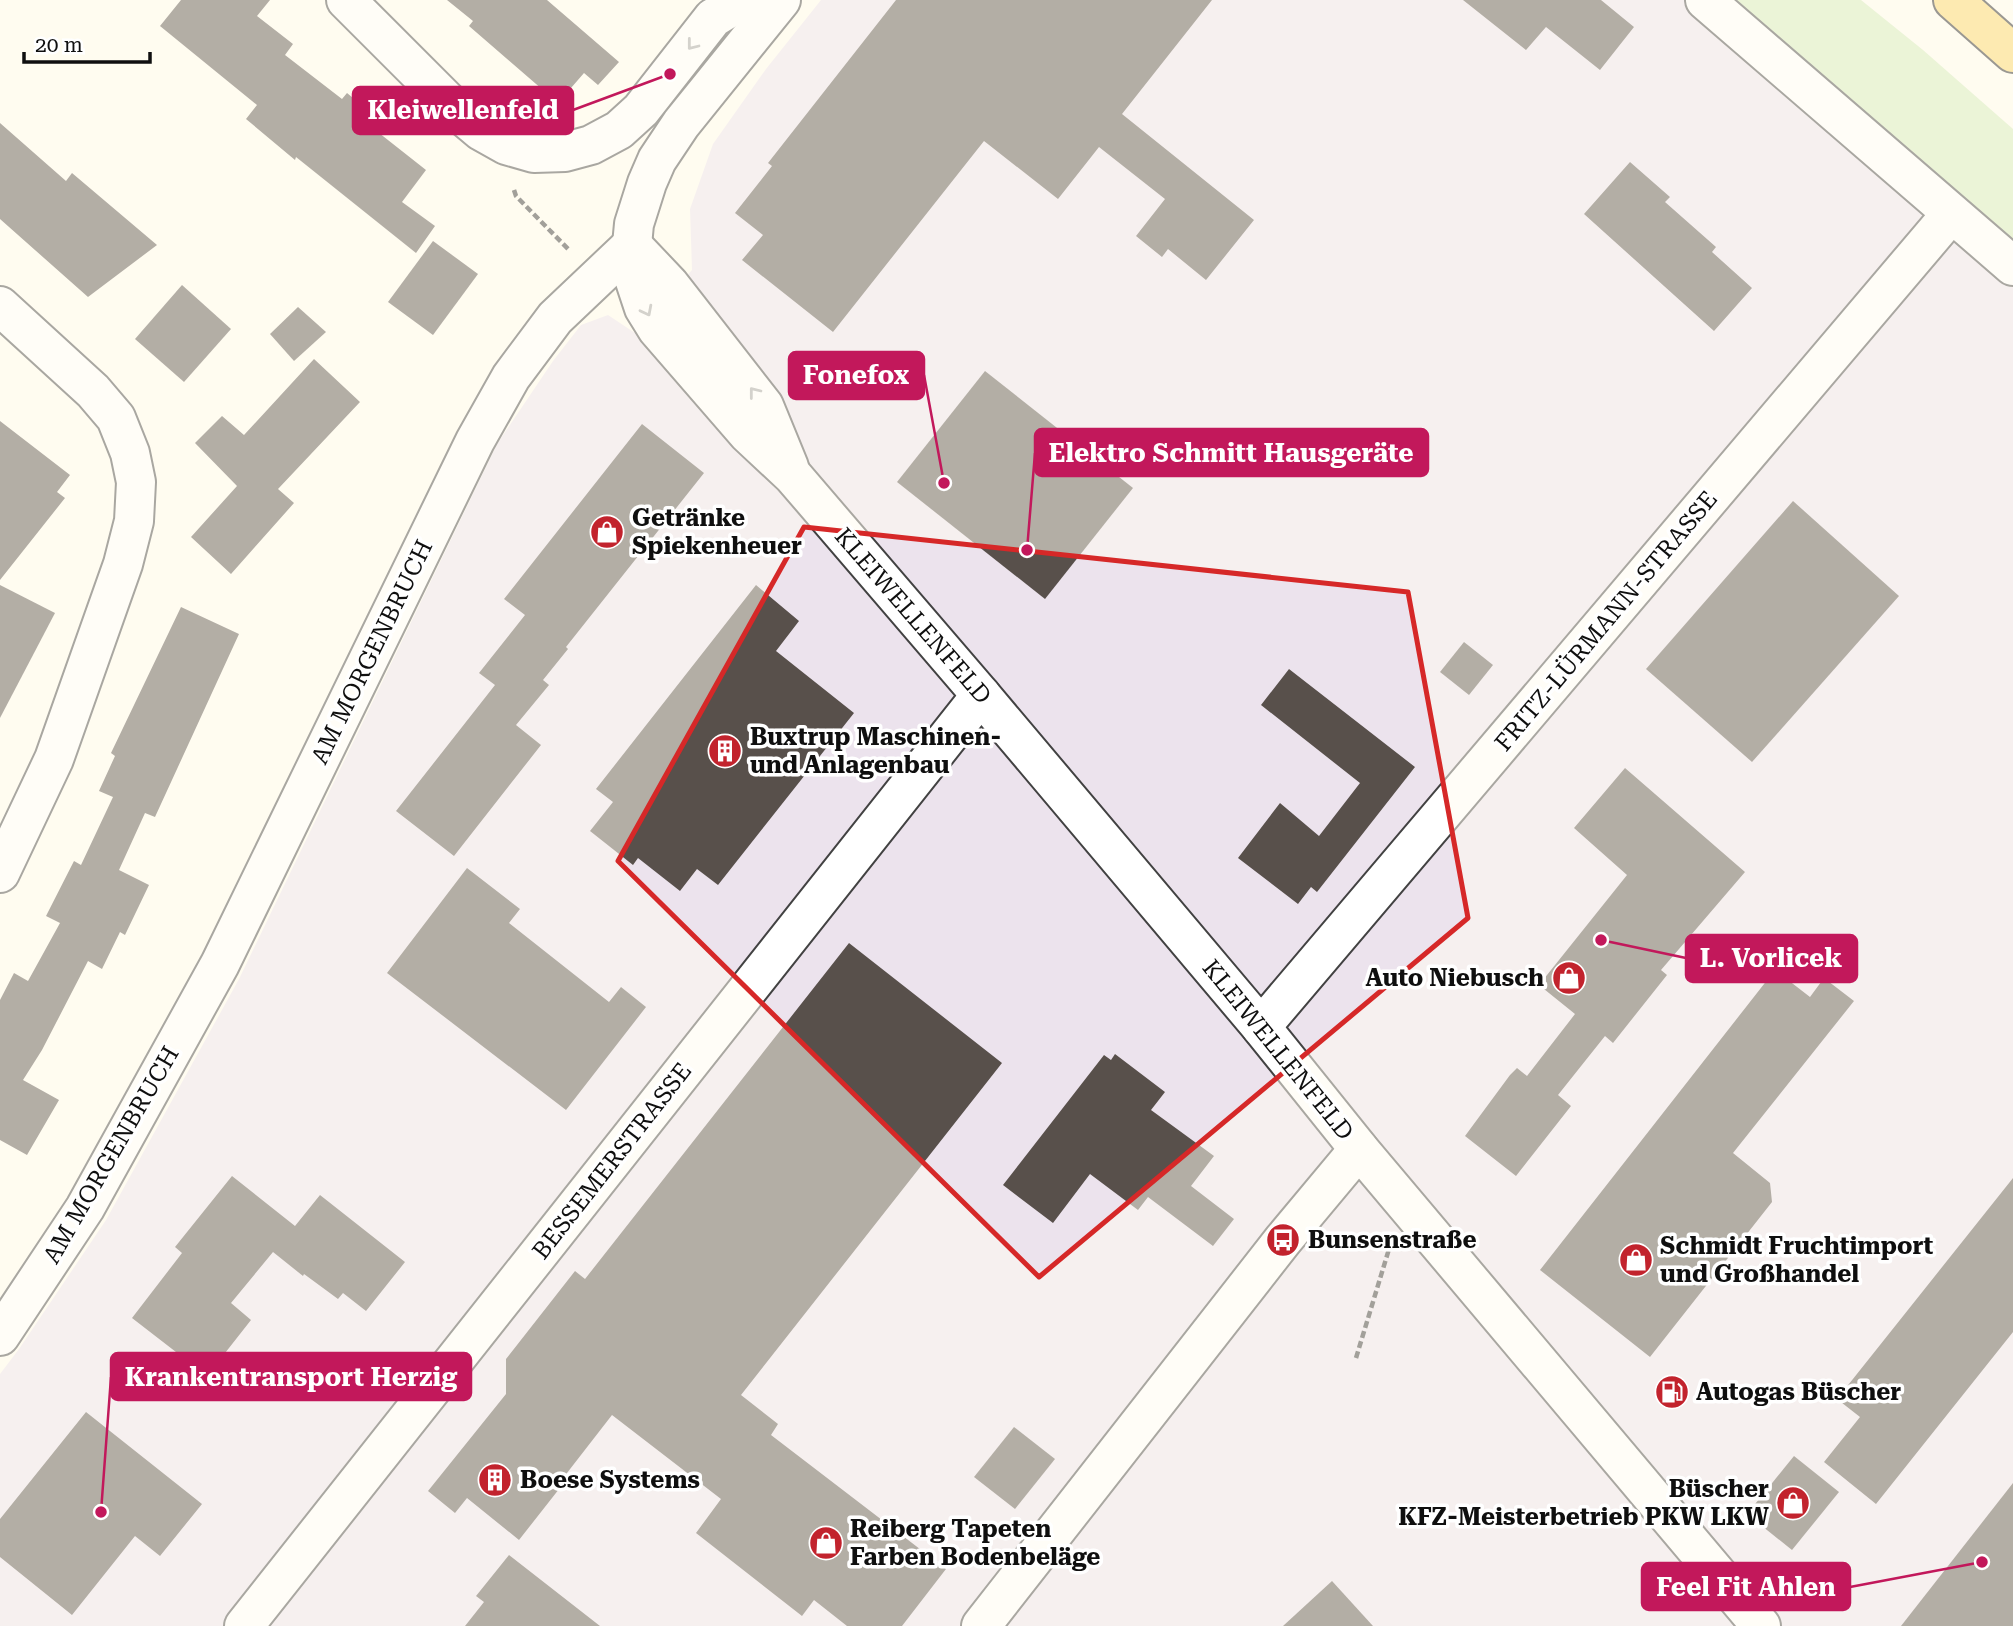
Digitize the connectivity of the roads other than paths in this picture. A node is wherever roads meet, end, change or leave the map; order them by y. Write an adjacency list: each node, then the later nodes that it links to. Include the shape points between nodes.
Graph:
1 (346, 0): 2 (street, one-way to 1, via 713,18 641,110 619,130 565,152 520,149 481,131)
2 (742, 0)
3 (781, 0): 8 (street, via 657,160 639,205)
4 (1705, 0): 7 (street)
5 (1953, 0): 6 (main road)
6 (2013, 53)
7 (1951, 214): 9 (street); 13 (street, FRITZ-LÜRMANN-STRASSE)
8 (632, 245): 11 (street, KLEIWELLENFELD, via 634,278 657,330 748,434 793,476); 15 (street, AM MORGENBRUCH, via 555,318 511,377 475,441 220,964 85,1208)
9 (2013, 267)
10 (0, 306): 12 (street, via 116,418 136,482 134,521 123,564 54,760)
11 (981, 695): 13 (street, KLEIWELLENFELD); 16 (street, BESSEMERSTRASSE)
12 (0, 873)
13 (1261, 1027): 14 (street, KLEIWELLENFELD)
14 (1359, 1149): 17 (street); 18 (street, KLEIWELLENFELD)
15 (0, 1336)
16 (244, 1626)
17 (981, 1626)
18 (1761, 1626)

